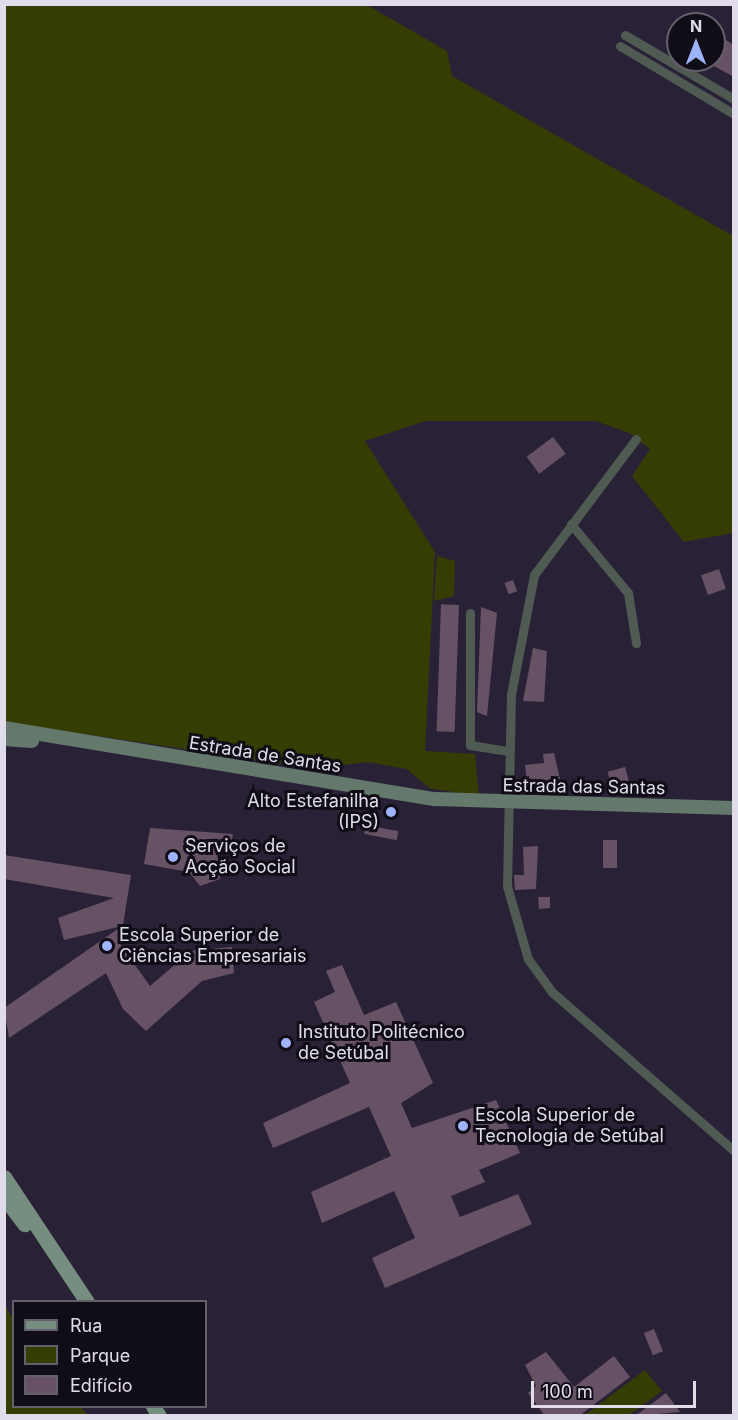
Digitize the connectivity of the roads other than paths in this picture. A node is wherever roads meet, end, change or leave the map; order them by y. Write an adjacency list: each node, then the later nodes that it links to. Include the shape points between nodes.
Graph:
1 (625, 35): 3 (street)
2 (620, 46): 4 (street)
3 (734, 99)
4 (734, 114)
5 (636, 440): 6 (street)
6 (571, 524): 8 (street, via 628,593); 12 (street, via 534,575 530,589 511,695)
7 (470, 613): 12 (street, via 470,745)
8 (636, 643)
9 (4, 728): 11 (main road, Estrada de Santas)
10 (4, 739): 11 (main road, Estrada de Santas)
11 (91, 745): 13 (main road, Estrada de Santas)
12 (509, 751): 14 (street)
13 (434, 799): 14 (main road, Estrada das Santas)
14 (510, 805): 15 (main road, Estrada das Santas); 16 (street, via 507,886 528,959 598,1036)
15 (734, 808)
16 (734, 1151)
17 (4, 1176): 20 (main road)
18 (4, 1196): 19 (main road)
19 (78, 1300)
20 (86, 1300)

